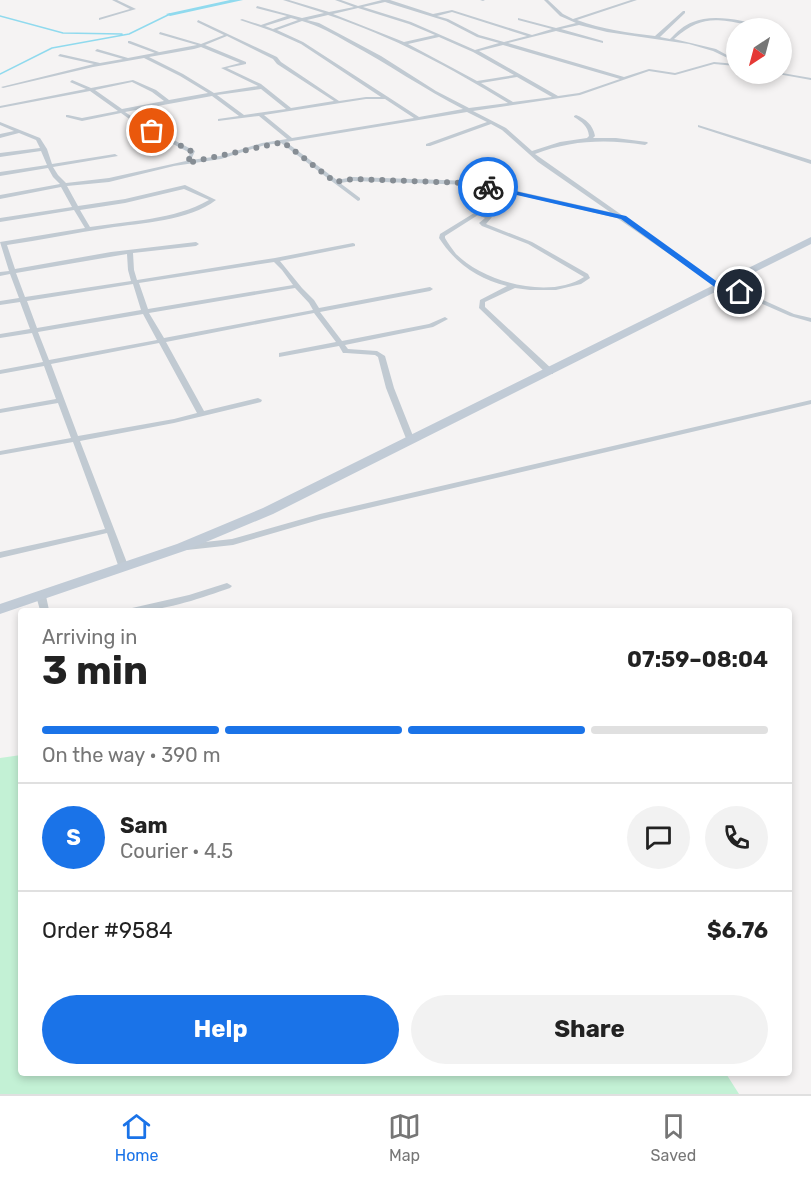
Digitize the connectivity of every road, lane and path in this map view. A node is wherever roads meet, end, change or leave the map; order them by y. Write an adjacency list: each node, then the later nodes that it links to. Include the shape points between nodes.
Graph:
1 (114, 0): 13 (street, via 134,9)
2 (285, 0): 10 (street)
3 (337, 0): 8 (street)
4 (386, 0): 8 (street); 11 (street)
5 (546, 0): 17 (street, via 556,14)
6 (635, 0): 17 (street)
7 (257, 7): 12 (street)
8 (363, 7): 10 (street); 26 (street)
9 (684, 12): 28 (street)
10 (332, 13): 14 (street); 32 (street)
11 (431, 15): 27 (street, via 452,10); 33 (street)
12 (292, 16): 14 (street); 21 (street)
13 (100, 19)
14 (304, 19): 23 (street); 61 (street, via 379,57)
15 (519, 19): 22 (street)
16 (242, 20): 21 (street)
17 (571, 20): 20 (street)
18 (198, 21): 25 (street)
19 (726, 22): 29 (street, via 701,21)
20 (581, 23): 22 (street); 28 (street)
21 (261, 26): 23 (street)
22 (556, 29): 27 (street); 31 (street)
23 (273, 30): 55 (street, via 325,57)
24 (160, 33): 34 (street)
25 (227, 35): 34 (street); 57 (street, via 275,58)
26 (439, 36): 32 (street); 36 (street)
27 (532, 36): 33 (street)
28 (657, 37): 29 (street)
29 (672, 39): 40 (street, via 703,44)
30 (129, 42): 37 (street)
31 (602, 42)
32 (406, 43): 49 (street)
33 (503, 44): 36 (street); 46 (street)
34 (201, 45): 37 (street); 51 (street, via 243,62 223,68)
35 (97, 50): 41 (street)
36 (475, 51): 44 (street)
37 (160, 52): 39 (street)
38 (60, 56): 43 (street)
39 (142, 56): 41 (street); 53 (street, via 182,73)
40 (726, 56)
41 (126, 59): 43 (street)
42 (726, 63): 46 (street, via 675,74 649,70)
43 (100, 64): 50 (street)
44 (517, 76): 49 (street); 54 (street)
45 (792, 76): 47 (street)
46 (623, 78): 54 (street)
47 (811, 80)
48 (72, 81): 52 (street)
49 (477, 82): 58 (street)
50 (3, 87)
51 (262, 87): 53 (street); 60 (street)
52 (92, 90): 56 (street, via 136,82); 59 (street); 62 (street)
53 (216, 94): 56 (street); 65 (street)
54 (557, 98): 58 (street)
55 (385, 99): 57 (street); 67 (street)
56 (168, 102): 62 (street)
57 (338, 102): 60 (street)
58 (511, 103): 61 (street)
59 (0, 107)
60 (290, 109): 63 (street)
61 (468, 110): 67 (street); 69 (street)
62 (121, 111): 64 (street, via 82,120); 84 (street, via 193,152)
63 (259, 113): 65 (street); 75 (street)
64 (68, 116)
65 (242, 116): 68 (street)
66 (576, 116): 74 (street, via 591,129)
67 (419, 119): 75 (street)
68 (220, 120)
69 (492, 122): 78 (street); 80 (street)
70 (0, 123): 72 (street)
71 (700, 126): 83 (street)
72 (20, 131): 73 (street); 79 (street, via 34,137)
73 (0, 136)
74 (588, 139): 77 (street); 80 (street)
75 (292, 140): 76 (street)
76 (283, 142): 84 (street); 87 (street)
77 (645, 143)
78 (428, 145)
79 (44, 149): 81 (street); 85 (street)
80 (532, 153): 94 (street)
81 (0, 155)
82 (115, 156): 85 (street)
83 (811, 162)
84 (187, 163): 88 (street)
85 (50, 167): 86 (street); 88 (street)
86 (0, 174)
87 (335, 182): 89 (street, via 353,179 465,183); 91 (street)
88 (65, 185): 90 (street); 92 (street)
89 (492, 188): 93 (street, via 500,199); 94 (street)
90 (0, 197)
91 (358, 199)
92 (75, 208): 95 (street); 96 (street); 96 (street, via 184,187 213,200 163,217)
93 (478, 214): 106 (street, via 442,238 456,257 497,281); 106 (street, via 489,217 484,225 530,243 587,278 576,285 558,288)
94 (623, 218): 107 (street)
95 (0, 220)
96 (88, 230): 98 (street)
97 (811, 240): 107 (street)
98 (2, 244): 103 (street)
99 (196, 244): 101 (street)
100 (353, 245): 102 (street)
101 (130, 253): 103 (street); 105 (street)
102 (275, 260): 105 (street); 108 (street)
103 (12, 272): 104 (street); 110 (street)
104 (0, 274)
105 (136, 282): 110 (street); 112 (street)
106 (515, 285): 123 (street, via 482,301 482,308)
107 (721, 285): 115 (street); 123 (street)
108 (297, 286): 112 (street); 113 (street, via 316,306)
109 (430, 289): 113 (street)
110 (23, 300): 111 (street); 116 (street)
111 (0, 303)
112 (145, 311): 116 (street); 118 (street)
113 (317, 313): 118 (street); 119 (street)
114 (445, 319): 119 (street, via 431,326)
115 (811, 320)
116 (35, 332): 117 (street); 121 (street)
117 (0, 336)
118 (164, 342): 121 (street); 128 (street)
119 (341, 343): 120 (street); 130 (street, via 347,352 381,356 385,382)
120 (282, 355)
121 (49, 363): 122 (street); 124 (street)
122 (0, 372)
123 (550, 372): 130 (street)
124 (61, 400): 127 (street); 129 (street)
125 (258, 400): 128 (street)
126 (811, 402): 133 (street, via 313,518 233,542)
127 (0, 411)
128 (201, 412): 129 (street, via 174,421)
129 (75, 439): 131 (street); 132 (street)
130 (411, 441): 133 (street, via 309,492)
131 (0, 453)
132 (110, 530): 134 (street); 135 (street)
133 (182, 547): 135 (street)
134 (0, 555)
135 (124, 568): 137 (street)
136 (227, 586): 139 (street)
137 (41, 596): 138 (street); 140 (street)
138 (44, 608)
139 (144, 608)
140 (0, 609)

